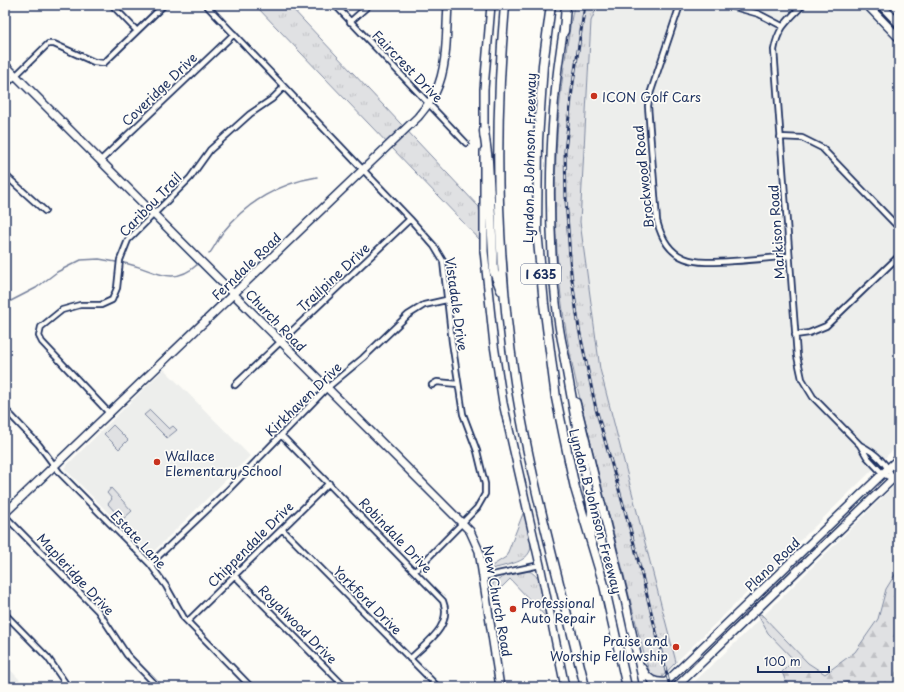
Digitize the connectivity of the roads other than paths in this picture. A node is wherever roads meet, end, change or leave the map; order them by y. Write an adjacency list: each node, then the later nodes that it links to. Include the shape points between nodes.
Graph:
1 (112, 5): 19 (street)
2 (164, 5): 19 (street)
3 (206, 5): 21 (street, Vistadale Drive)
4 (334, 5): 16 (street, Faircrest Drive)
5 (369, 5): 16 (street)
6 (448, 5): 27 (main road, Ferndale Road, via 442,72 436,92)
7 (491, 5): 28 (main road, via 484,89)
8 (505, 5): 41 (highway, Lyndon B Johnson Freeway / I 635, via 499,73 498,202)
9 (551, 5): 64 (highway, Lyndon B Johnson Freeway / I 635, via 542,73 537,230 556,398 575,488)
10 (567, 5): 20 (highway)
11 (680, 5): 38 (street, Brockwood Road, via 648,106 660,234 672,251 689,261 708,263)
12 (726, 5): 18 (street, via 759,14)
13 (802, 5): 18 (street, Markison Road)
14 (867, 5): 22 (main road)
15 (881, 5): 17 (main road)
16 (350, 22): 27 (street, Faircrest Drive)
17 (899, 24)
18 (782, 26): 29 (street, Markison Road, via 774,50)
19 (137, 31): 24 (street, via 104,63 94,62 54,44 48,44)
20 (564, 31): 45 (main road, via 552,122 550,210 554,288)
21 (234, 34): 26 (street, Vistadale Drive); 31 (street, Coveridge Drive)
22 (899, 38)
23 (5, 65): 24 (main road, Church Road)
24 (15, 76): 25 (street); 31 (main road, Church Road)
25 (5, 86)
26 (284, 87): 32 (street, Vistadale Drive); 35 (street, Caribou Trail, via 210,150 190,178)
27 (428, 103): 30 (street, Faircrest Drive); 32 (main road, Ferndale Road, via 414,121)
28 (484, 131): 41 (highway, via 494,272); 66 (main road, via 484,251 494,345 503,403)
29 (780, 137): 37 (street, via 802,138 822,148); 38 (street, Markison Road)
30 (466, 143)
31 (100, 161): 35 (main road, Church Road)
32 (364, 170): 36 (street, Vistadale Drive); 40 (main road, Ferndale Road)
33 (5, 175): 34 (street)
34 (45, 211)
35 (154, 214): 40 (main road, Church Road); 51 (street, Caribou Trail, via 132,235 124,247 117,288 112,300 101,305 80,305 62,310 48,320 39,331 38,336 42,342)
36 (410, 219): 42 (street, Vistadale Drive, via 443,261); 44 (street, Trailpine Drive)
37 (899, 228)
38 (789, 256): 43 (street, Markison Road)
39 (899, 256): 43 (street, via 826,326)
40 (234, 294): 44 (main road, Church Road); 51 (main road, Ferndale Road)
41 (504, 296): 87 (highway, Lyndon B Johnson Freeway / I 635, via 515,383 530,464)
42 (446, 300): 46 (street, Vistadale Drive); 49 (street, Kirkhaven Drive, via 424,305 413,311)
43 (795, 335): 53 (street, Markison Road, via 801,374 808,390)
44 (281, 342): 47 (street, Trailpine Drive); 49 (main road, Church Road)
45 (564, 355): 64 (highway, via 592,510); 76 (main road)
46 (458, 384): 48 (street, via 437,382); 62 (street, Vistadale Drive, via 485,494)
47 (235, 385)
48 (432, 385)
49 (327, 388): 52 (street, Kirkhaven Drive); 62 (main road, Church Road)
50 (5, 409): 55 (street, Estate Lane, via 39,445)
51 (110, 414): 55 (main road, Ferndale Road)
52 (281, 434): 60 (street, Robindale Drive); 65 (street, Kirkhaven Drive)
53 (860, 446): 56 (street, Markison Road, via 872,451); 58 (street, Markison Road)
54 (899, 458): 56 (main road, Plano Road)
55 (54, 466): 61 (main road, Ferndale Road); 65 (street, Estate Lane)
56 (889, 468): 58 (main road, Plano Road); 59 (street, Markison Road)
57 (899, 473): 59 (main road, Plano Road)
58 (883, 474): 59 (street, Markison Road); 67 (main road, Plano Road)
59 (893, 479): 71 (main road, Plano Road)
60 (329, 483): 63 (street, Chippendale Drive); 68 (street, Robindale Drive)
61 (5, 515): 81 (street, Mapleridge Drive, via 98,611 127,655)
62 (464, 523): 68 (street, Vistadale Drive); 70 (main road, New Church Road, via 477,544)
63 (282, 529): 69 (street, Chippendale Drive); 77 (street, Yorkford Drive)
64 (590, 539): 88 (highway, Lyndon B Johnson Freeway / I 635, via 604,585)
65 (150, 564): 73 (street, Estate Lane)
66 (540, 565): 70 (street); 86 (main road)
67 (783, 570): 71 (main road); 74 (main road, Plano Road)
68 (415, 571): 77 (street, Robindale Drive, via 440,596 446,612 441,627)
69 (235, 576): 73 (street, Chippendale Drive); 83 (street, Royalwood Drive)
70 (483, 577): 85 (main road, New Church Road)
71 (790, 577): 75 (main road, Plano Road)
72 (5, 614): 80 (street, via 48,658)
73 (188, 621): 82 (street, Estate Lane)
74 (730, 621): 75 (main road); 79 (main road, Plano Road)
75 (737, 628): 91 (main road, Plano Road)
76 (638, 658): 78 (main road); 79 (main road, via 650,680)
77 (410, 659): 84 (street, Yorkford Drive)
78 (642, 675): 89 (main road); 90 (main road)
79 (664, 684)
80 (68, 687)
81 (158, 687)
82 (251, 687)
83 (345, 687)
84 (438, 687)
85 (500, 687)
86 (565, 687)
87 (585, 687)
88 (628, 687)
89 (641, 687)
90 (644, 687)
91 (676, 687)

